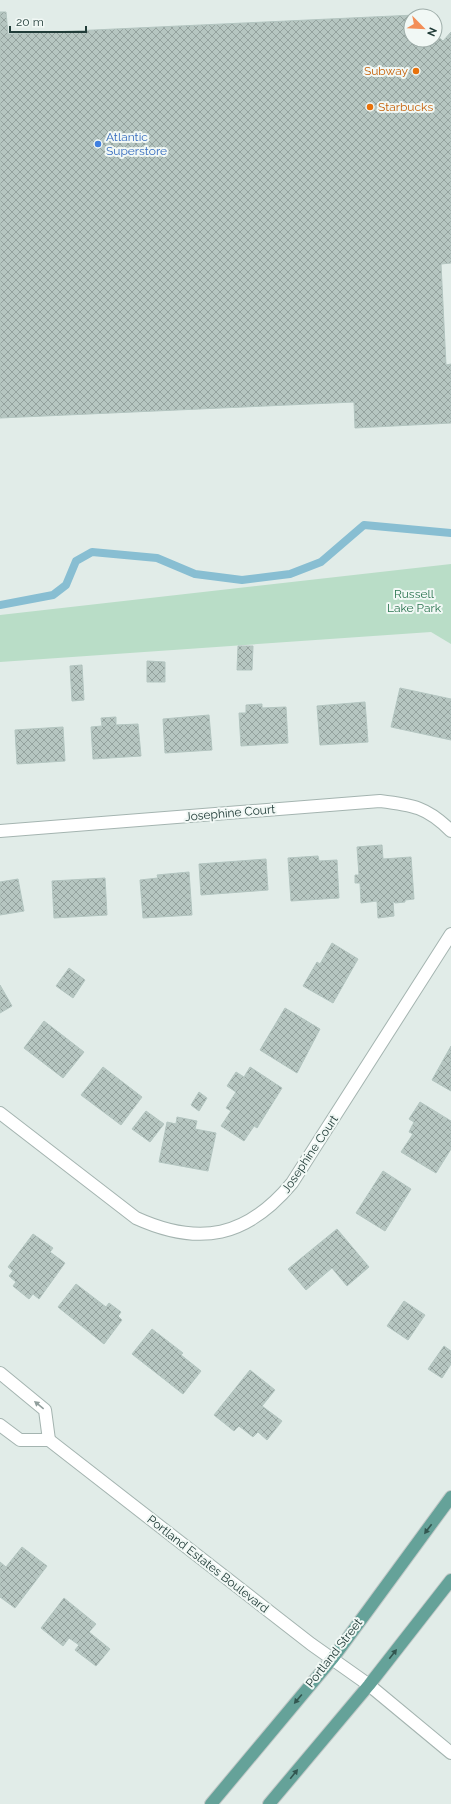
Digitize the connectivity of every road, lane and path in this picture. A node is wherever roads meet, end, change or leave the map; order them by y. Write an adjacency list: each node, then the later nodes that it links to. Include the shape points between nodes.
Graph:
1 (0, 831): 2 (street, Josephine Court, via 380,801 410,804 427,811)
2 (451, 831)
3 (451, 934): 4 (street, Josephine Court, via 292,1183 268,1210 253,1220 230,1229 206,1234 158,1228 136,1218)
4 (0, 1113)
5 (0, 1373): 7 (street, one-way to 5, via 46,1410)
6 (0, 1425): 7 (street, via 20,1440)
7 (49, 1440): 10 (street, Portland Estates Boulevard)
8 (451, 1497): 10 (main road, Portland Street, one-way to 10)
9 (451, 1580): 11 (main road, one-way to 9)
10 (333, 1658): 11 (street, Portland Estates Boulevard); 13 (main road, Portland Street, one-way to 13)
11 (369, 1685): 12 (street, Portland Estates Boulevard); 14 (main road, one-way to 11)
12 (451, 1753)
13 (211, 1804)
14 (269, 1804)

